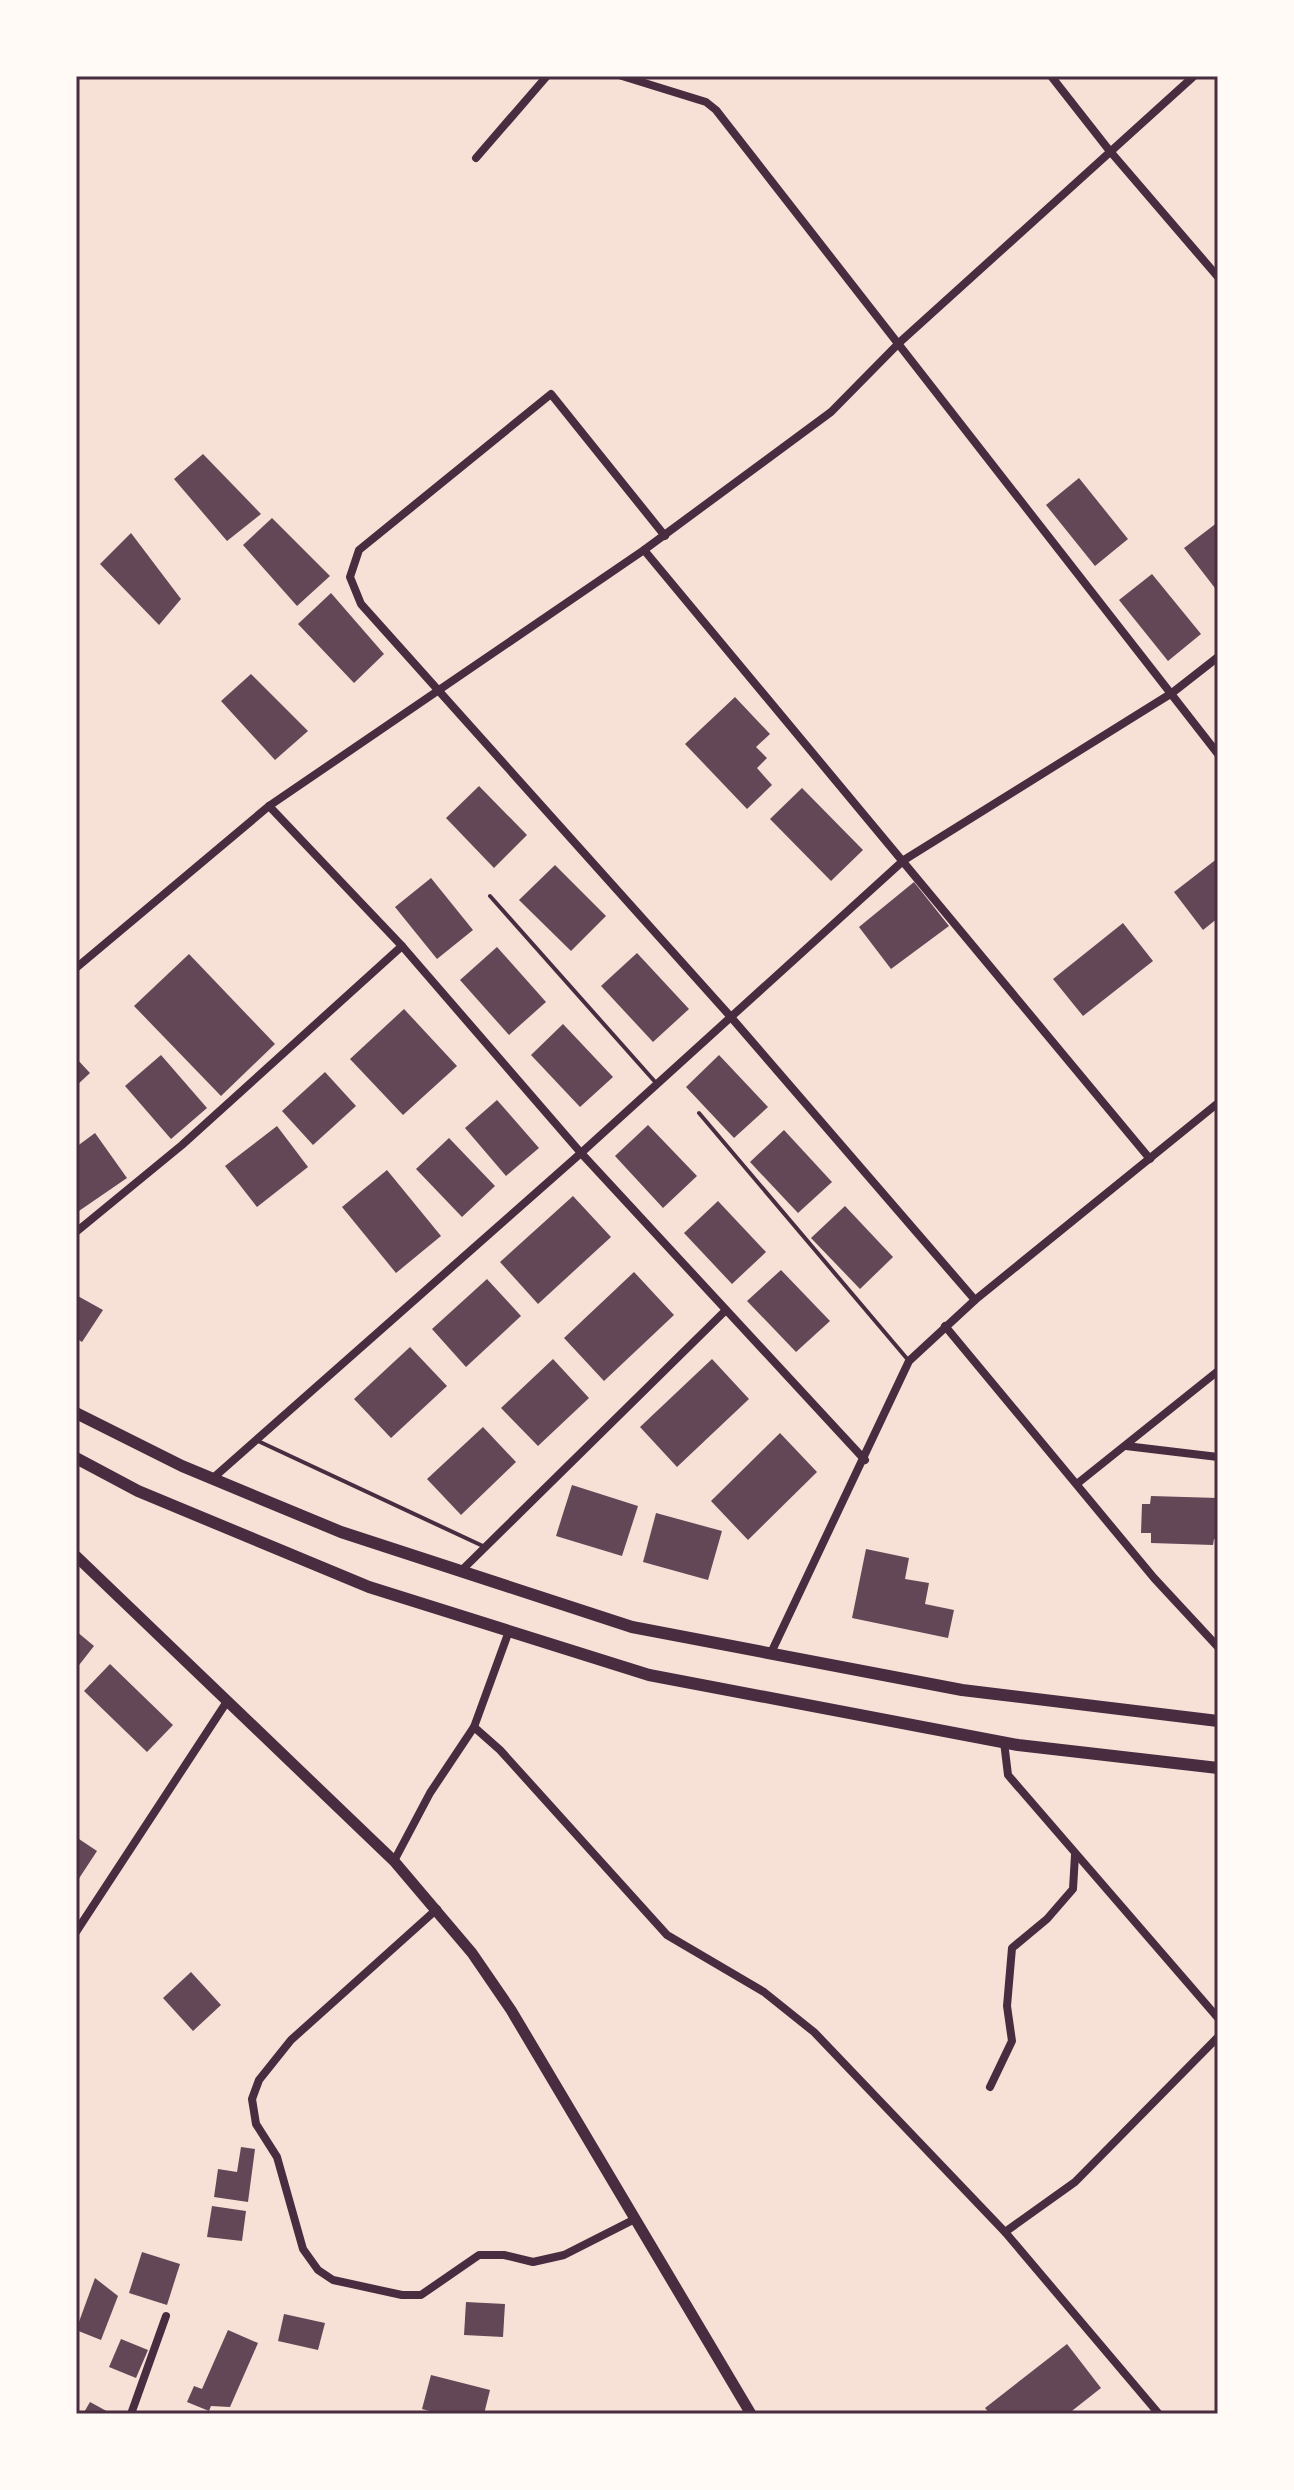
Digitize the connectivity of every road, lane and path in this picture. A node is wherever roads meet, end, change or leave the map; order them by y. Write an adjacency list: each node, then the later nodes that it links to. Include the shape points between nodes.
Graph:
1 (547, 76): 6 (street)
2 (622, 76): 8 (street, via 706,102 716,110)
3 (1051, 76): 5 (street)
4 (1194, 76): 5 (street)
5 (1109, 150): 7 (street); 8 (street)
6 (476, 158)
7 (1218, 277)
8 (900, 342): 9 (street, via 831,412); 13 (street)
9 (665, 536): 10 (street); 12 (street, via 551,394 359,550 351,564 353,593)
10 (644, 550): 12 (street); 16 (street)
11 (1218, 657): 13 (street)
12 (437, 692): 15 (street); 20 (street)
13 (1172, 693): 14 (street); 16 (street)
14 (1218, 754)
15 (269, 806): 18 (street); 19 (street)
16 (904, 860): 20 (street); 25 (street)
17 (490, 896): 21 (lane)
18 (402, 946): 24 (street); 26 (street, via 182,1145)
19 (76, 968)
20 (730, 1016): 21 (street); 27 (street)
21 (657, 1084): 24 (street)
22 (1218, 1103): 25 (street)
23 (699, 1113): 30 (lane)
24 (581, 1153): 28 (street); 33 (street)
25 (1150, 1159): 27 (street)
26 (76, 1232)
27 (975, 1300): 29 (street)
28 (726, 1310): 37 (street); 40 (street)
29 (945, 1326): 30 (street); 39 (street)
30 (909, 1361): 37 (street)
31 (1218, 1371): 34 (street)
32 (76, 1413): 38 (main road)
33 (256, 1440): 38 (street); 40 (lane)
34 (1125, 1446): 35 (street); 39 (street)
35 (1218, 1457)
36 (76, 1458): 43 (main road, via 138,1491 369,1587)
37 (865, 1460): 45 (street)
38 (212, 1479): 42 (main road, via 341,1532)
39 (1078, 1483): 44 (street)
40 (485, 1547): 42 (street)
41 (76, 1556): 46 (street)
42 (461, 1571): 45 (main road, via 632,1627)
43 (509, 1631): 48 (street); 49 (main road, via 649,1675)
44 (1218, 1647)
45 (769, 1655): 47 (main road, via 962,1690)
46 (226, 1703): 52 (street); 54 (street)
47 (1218, 1721)
48 (474, 1727): 52 (street); 59 (street, via 667,1935 764,1992 814,2032)
49 (1004, 1742): 50 (main road); 51 (street, via 1008,1775)
50 (1218, 1768)
51 (1075, 1855): 55 (street); 57 (street, via 1073,1889 1012,1948 1007,2006 1012,2041)
52 (394, 1861): 53 (street)
53 (437, 1909): 58 (street, via 511,2010); 58 (street, via 291,2040 259,2080 252,2099 256,2124 277,2157 303,2249 333,2280 421,2295 479,2255 533,2262 564,2255)
54 (76, 1932)
55 (1218, 2018)
56 (1218, 2037): 59 (street, via 1075,2182)
57 (990, 2087)
58 (635, 2219): 63 (street)
59 (1005, 2232): 64 (street)
60 (166, 2316): 61 (street)
61 (132, 2412): 62 (street)
62 (143, 2414)
63 (751, 2414)
64 (1159, 2414)

